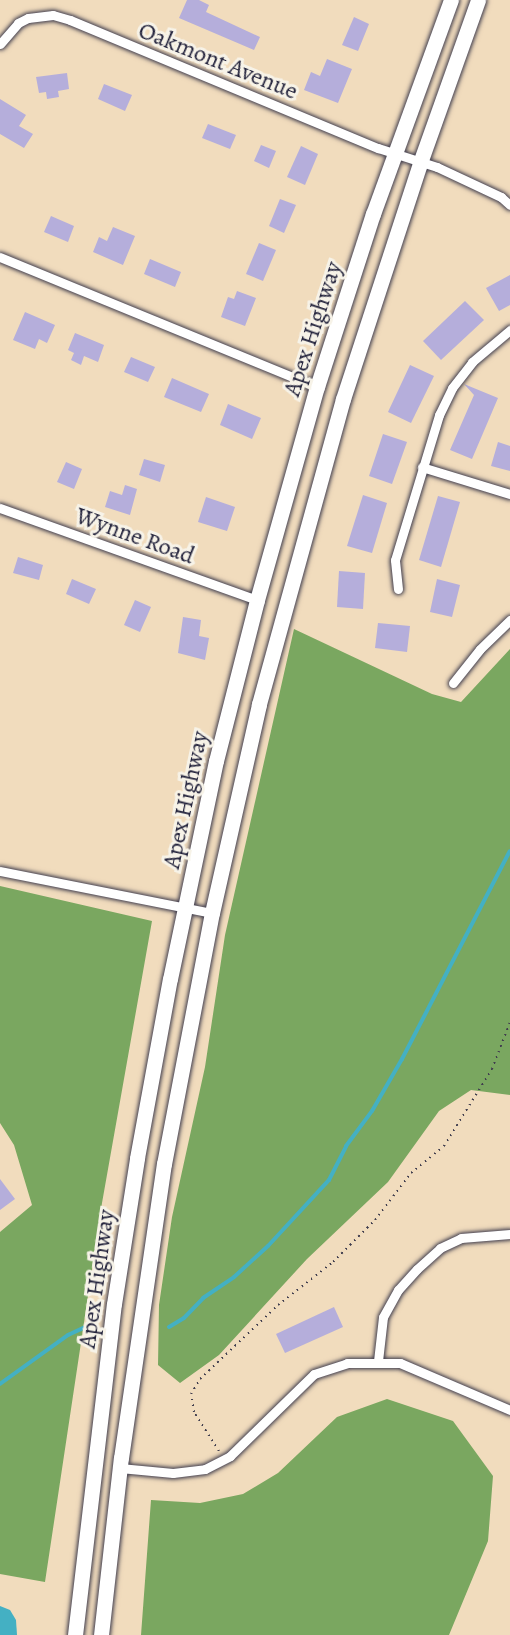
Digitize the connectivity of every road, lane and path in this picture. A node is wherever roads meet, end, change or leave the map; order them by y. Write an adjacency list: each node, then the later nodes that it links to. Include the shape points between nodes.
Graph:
1 (451, 0): 4 (main road, Apex Highway)
2 (478, 0): 5 (main road, Apex Highway)
3 (0, 45): 4 (street, Oakmont Avenue, via 18,23 53,15)
4 (395, 154): 5 (street, Oakmont Avenue); 9 (main road, Apex Highway)
5 (420, 162): 6 (street, Oakmont Avenue, via 501,197); 19 (main road, Apex Highway, via 343,399 301,546 259,704)
6 (510, 205)
7 (0, 257): 9 (street)
8 (510, 330): 10 (street, via 472,362 452,388)
9 (317, 387): 14 (main road, Apex Highway)
10 (422, 467): 11 (street); 13 (street, via 395,560)
11 (510, 494)
12 (0, 508): 14 (street, Wynne Road)
13 (398, 589)
14 (257, 600): 18 (main road, Apex Highway, via 216,761)
15 (510, 621): 16 (street, via 480,649)
16 (453, 683)
17 (0, 871): 18 (street)
18 (185, 907): 19 (street); 26 (main road, Apex Highway, via 137,1158 114,1304)
19 (212, 913): 25 (main road, Apex Highway, via 164,1164)
20 (510, 1022): 24 (path, via 492,1069 444,1146 411,1173 375,1220 333,1262 278,1305 200,1379 191,1394 194,1412)
21 (510, 1234): 22 (street, via 461,1238 440,1248 417,1269 398,1290 383,1317)
22 (378, 1361): 23 (street, via 400,1363); 24 (street, via 347,1363 314,1374)
23 (510, 1410)
24 (224, 1459): 25 (street, via 205,1468 173,1473)
25 (120, 1468): 27 (main road, Apex Highway)
26 (75, 1635)
27 (101, 1635)

